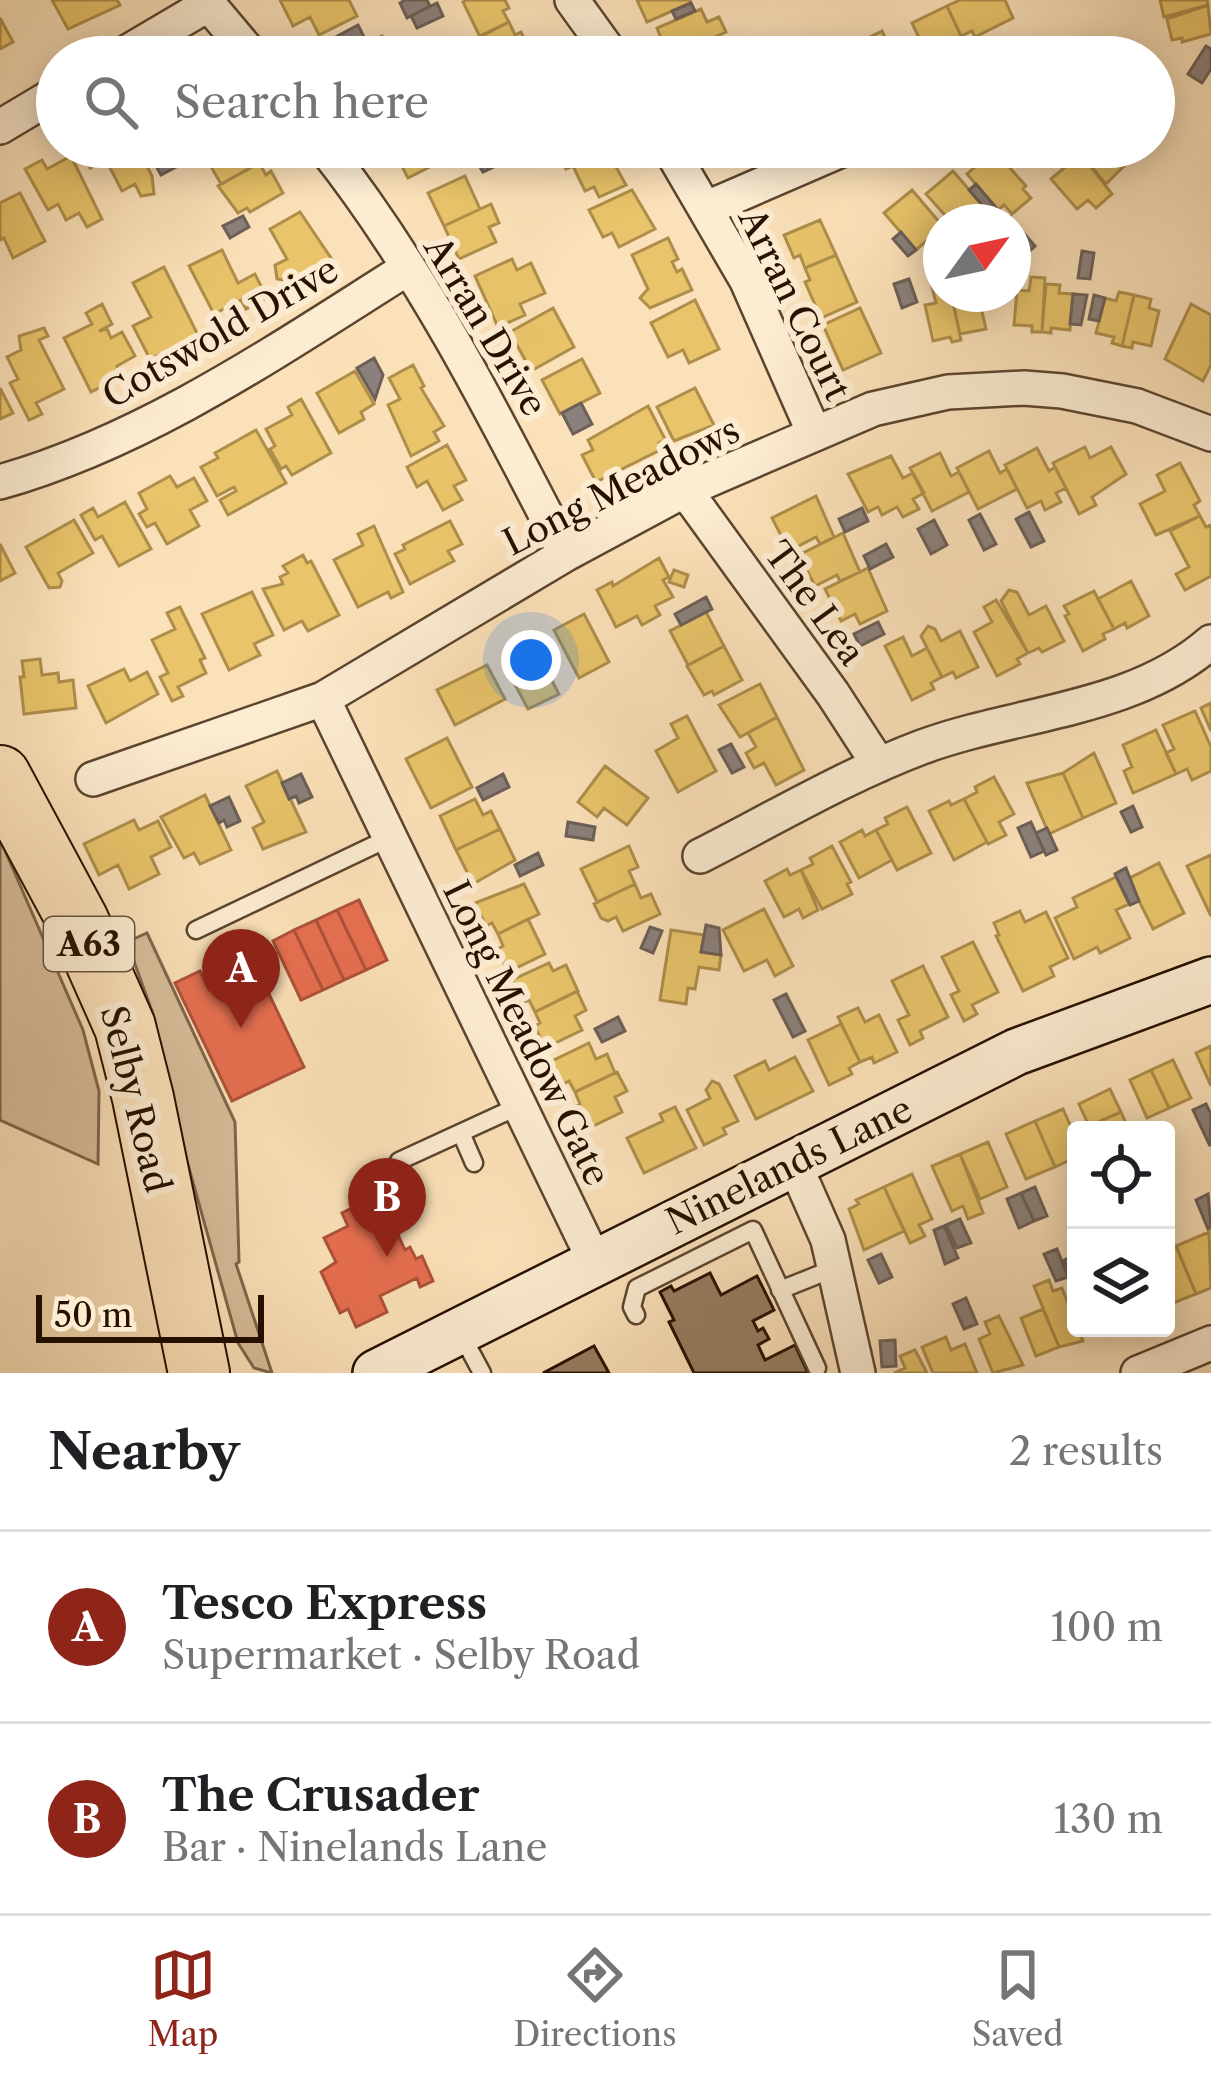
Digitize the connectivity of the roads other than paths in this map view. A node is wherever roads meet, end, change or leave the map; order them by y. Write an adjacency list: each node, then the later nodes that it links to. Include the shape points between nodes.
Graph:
1 (572, 0): 5 (street)
2 (207, 2): 3 (street); 4 (street)
3 (153, 36)
4 (235, 36)
5 (598, 36)
6 (36, 106): 7 (street)
7 (0, 127)
8 (339, 168): 12 (street, Arran Drive)
9 (681, 168): 11 (street, Arran Court)
10 (800, 168): 11 (street)
11 (705, 209): 13 (street, Arran Court, via 747,281)
12 (408, 268): 15 (street, Cotswold Drive, via 189,402); 17 (street, Arran Drive)
13 (814, 433): 14 (street, Long Meadows, via 910,399 1024,388 1118,401); 16 (street, Long Meadows)
14 (1211, 434)
15 (0, 482)
16 (685, 490): 17 (street, Long Meadows); 20 (street, The Lea)
17 (566, 554): 19 (street, Long Meadows)
18 (1211, 642): 20 (street, via 1151,683)
19 (323, 699): 22 (street, Long Meadows); 23 (street, Long Meadow Gate)
20 (879, 765): 24 (street)
21 (0, 776): 39 (highway, Selby Road / A63, via 78,920 124,1028)
22 (93, 779)
23 (389, 838): 25 (lane); 27 (street, Long Meadow Gate)
24 (700, 856)
25 (196, 930)
26 (1211, 980): 31 (street, Ninelands Lane, via 1016,1052)
27 (519, 1106): 28 (lane); 32 (street, Long Meadow Gate)
28 (461, 1132): 29 (lane); 30 (lane)
29 (399, 1161)
30 (474, 1163)
31 (794, 1163): 32 (street, Ninelands Lane); 33 (street)
32 (595, 1262): 36 (street, Ninelands Lane)
33 (835, 1268): 34 (lane); 42 (street)
34 (780, 1290): 35 (lane, via 753,1230 638,1288); 38 (lane)
35 (636, 1316)
36 (460, 1331): 40 (street, Ninelands Lane); 41 (lane)
37 (1211, 1343): 43 (street)
38 (817, 1368)
39 (199, 1373)
40 (376, 1373)
41 (482, 1373)
42 (858, 1373)
43 (1138, 1373)

